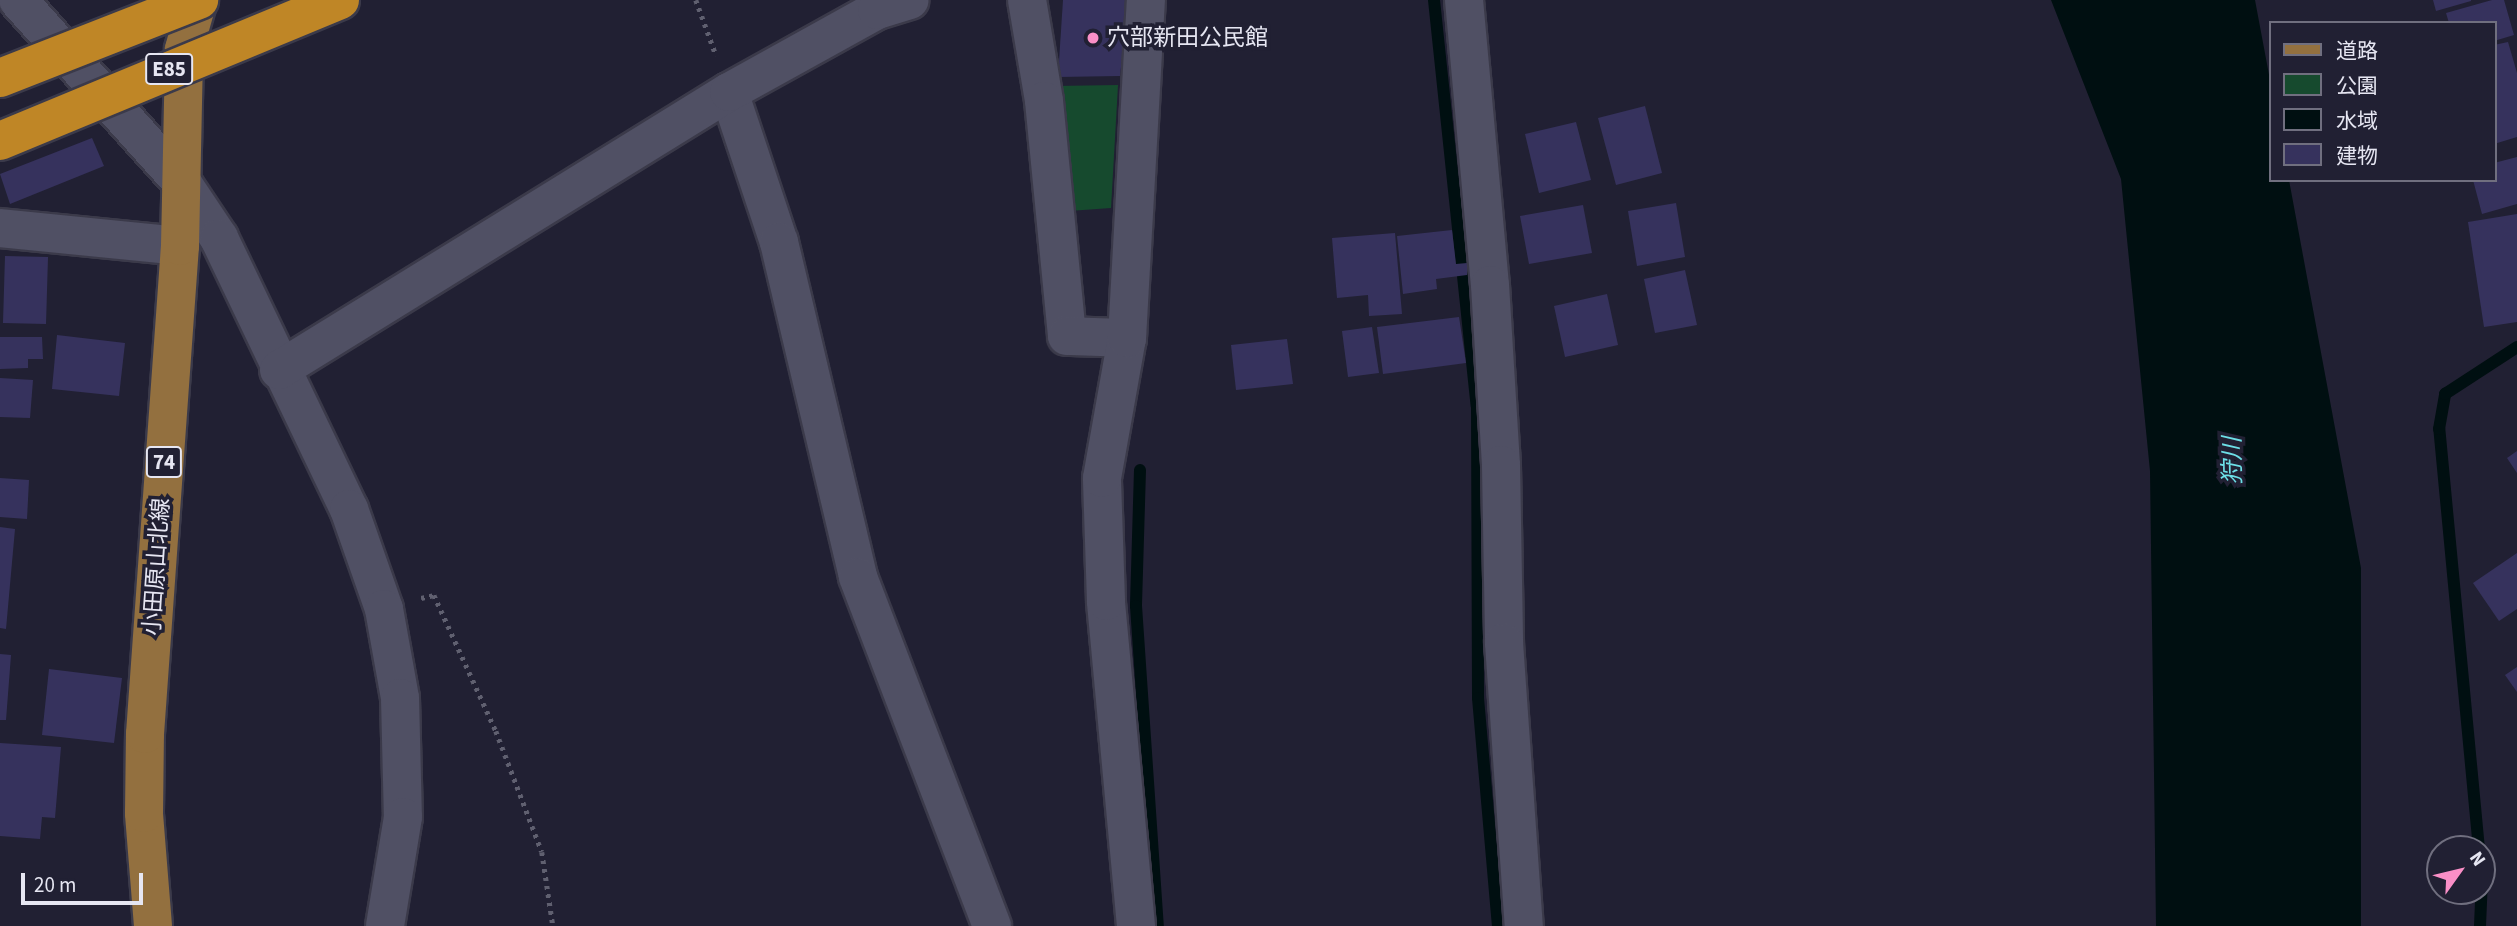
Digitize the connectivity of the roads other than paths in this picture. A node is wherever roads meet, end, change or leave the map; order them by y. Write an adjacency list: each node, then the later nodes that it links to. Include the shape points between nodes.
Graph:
1 (18, 0): 11 (street)
2 (199, 0): 8 (highway, E85, bridge); 11 (main road, 小田原山北線 / 74, via 184,49)
3 (340, 0): 10 (highway, E85, bridge)
4 (909, 0): 9 (street, via 877,10)
5 (1027, 0): 14 (street, via 1044,101 1067,336)
6 (1146, 0): 14 (street)
7 (1464, 0): 20 (street, via 1490,285 1501,465 1504,643)
8 (0, 78)
9 (729, 92): 15 (street); 18 (street, via 779,243 858,577)
10 (0, 141)
11 (183, 184): 13 (main road, 小田原山北線 / 74); 15 (street, via 219,238)
12 (0, 228): 13 (street)
13 (180, 246): 16 (main road, 小田原山北線 / 74, via 145,734 144,813)
14 (1127, 338): 19 (street, via 1102,478 1106,601)
15 (279, 370): 17 (street, via 349,509 384,609 400,698 403,817)
16 (153, 926)
17 (385, 926)
18 (992, 926)
19 (1136, 926)
20 (1524, 926)

